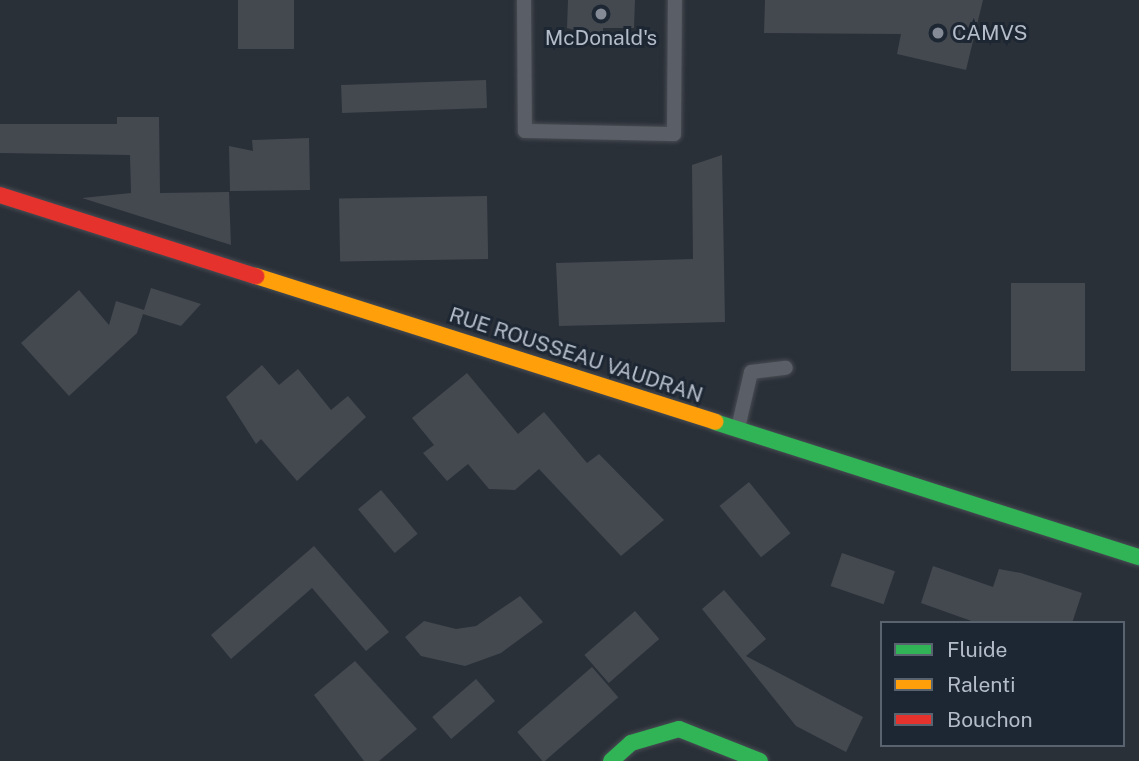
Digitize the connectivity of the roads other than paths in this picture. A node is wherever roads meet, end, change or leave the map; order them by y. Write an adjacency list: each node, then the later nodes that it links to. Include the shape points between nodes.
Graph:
1 (524, 0): 2 (lane, via 525,131 674,134)
2 (675, 0)
3 (0, 195): 5 (street, RUE ROUSSEAU VAUDRAN)
4 (786, 368): 5 (lane, via 751,372)
5 (738, 430): 6 (street, RUE ROUSSEAU VAUDRAN)
6 (1139, 558)
7 (611, 761): 8 (street, via 631,743 679,729)
8 (760, 761)

